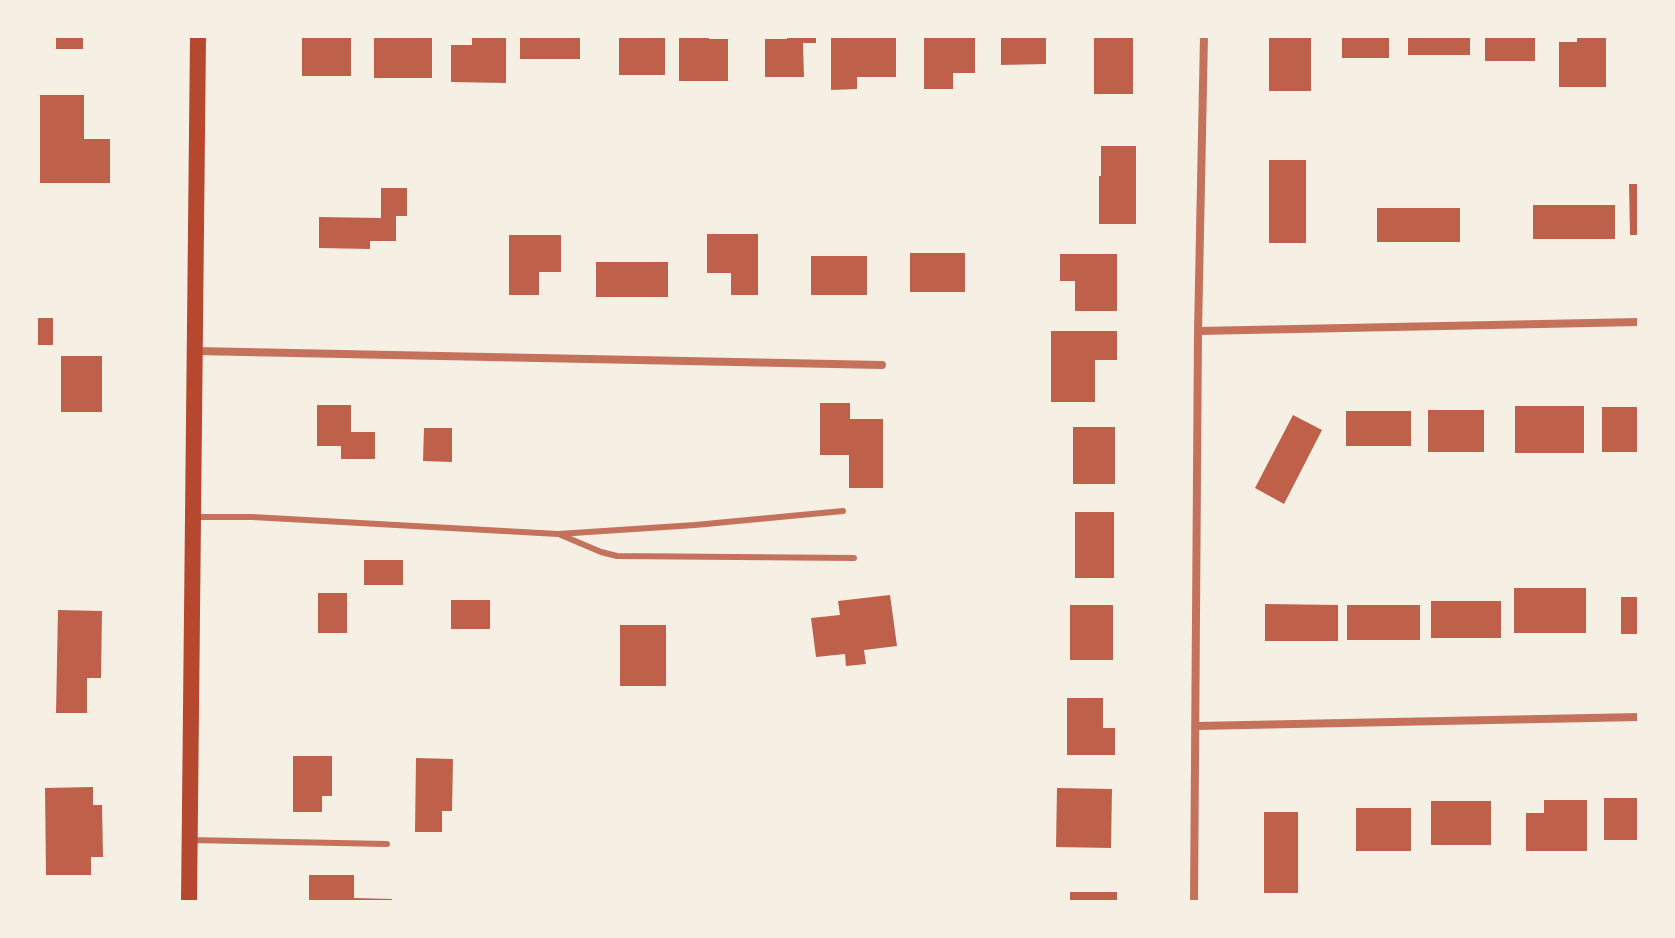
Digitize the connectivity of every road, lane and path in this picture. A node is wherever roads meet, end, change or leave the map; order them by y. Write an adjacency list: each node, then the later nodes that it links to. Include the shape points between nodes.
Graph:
1 (198, 36): 5 (main road)
2 (1204, 36): 4 (street)
3 (1639, 322): 4 (street)
4 (1198, 331): 12 (street)
5 (194, 351): 6 (street); 8 (main road)
6 (882, 365)
7 (843, 511): 9 (lane)
8 (193, 517): 9 (lane); 13 (main road)
9 (558, 534): 10 (lane, via 617,556)
10 (854, 558)
11 (1639, 717): 12 (street)
12 (1196, 726): 16 (street)
13 (190, 840): 14 (lane); 15 (main road)
14 (387, 844)
15 (189, 902)
16 (1194, 902)

